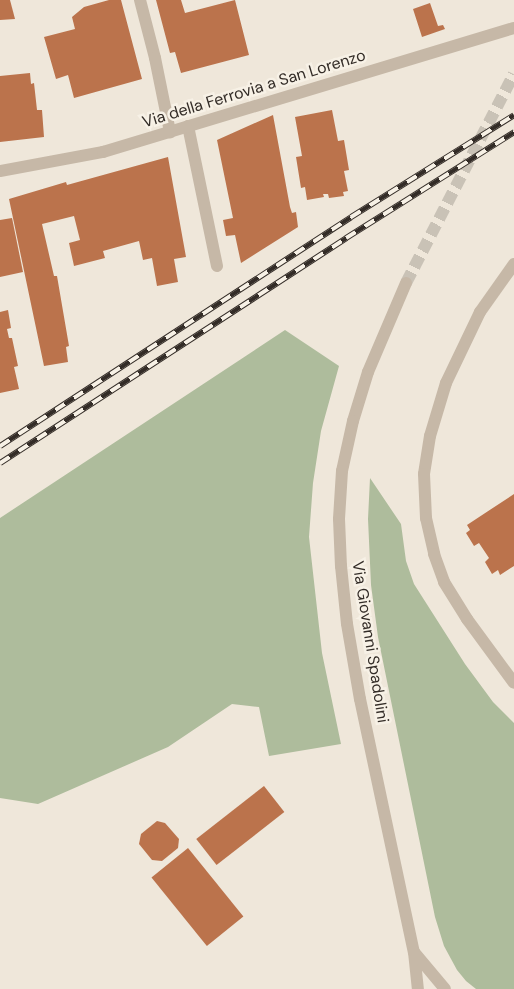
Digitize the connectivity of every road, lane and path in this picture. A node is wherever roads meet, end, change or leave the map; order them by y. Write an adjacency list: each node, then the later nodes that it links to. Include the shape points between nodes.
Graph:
1 (140, 0): 4 (street)
2 (514, 28): 3 (street, Via della Ferrovia a San Lorenzo)
3 (188, 126): 4 (street, Via della Ferrovia a San Lorenzo); 7 (street)
4 (170, 132): 5 (street, Via della Ferrovia a San Lorenzo, via 69,160)
5 (0, 170)
6 (514, 264): 9 (street, via 480,312 446,383 432,428 424,474 426,518 444,582)
7 (217, 266)
8 (406, 283): 10 (street, Via Giovanni Spadolini, via 368,372 353,421 342,471 339,519 347,624)
9 (514, 683)
10 (414, 952): 11 (street, Via Giovanni Spadolini); 12 (street)
11 (418, 989)
12 (445, 989)

